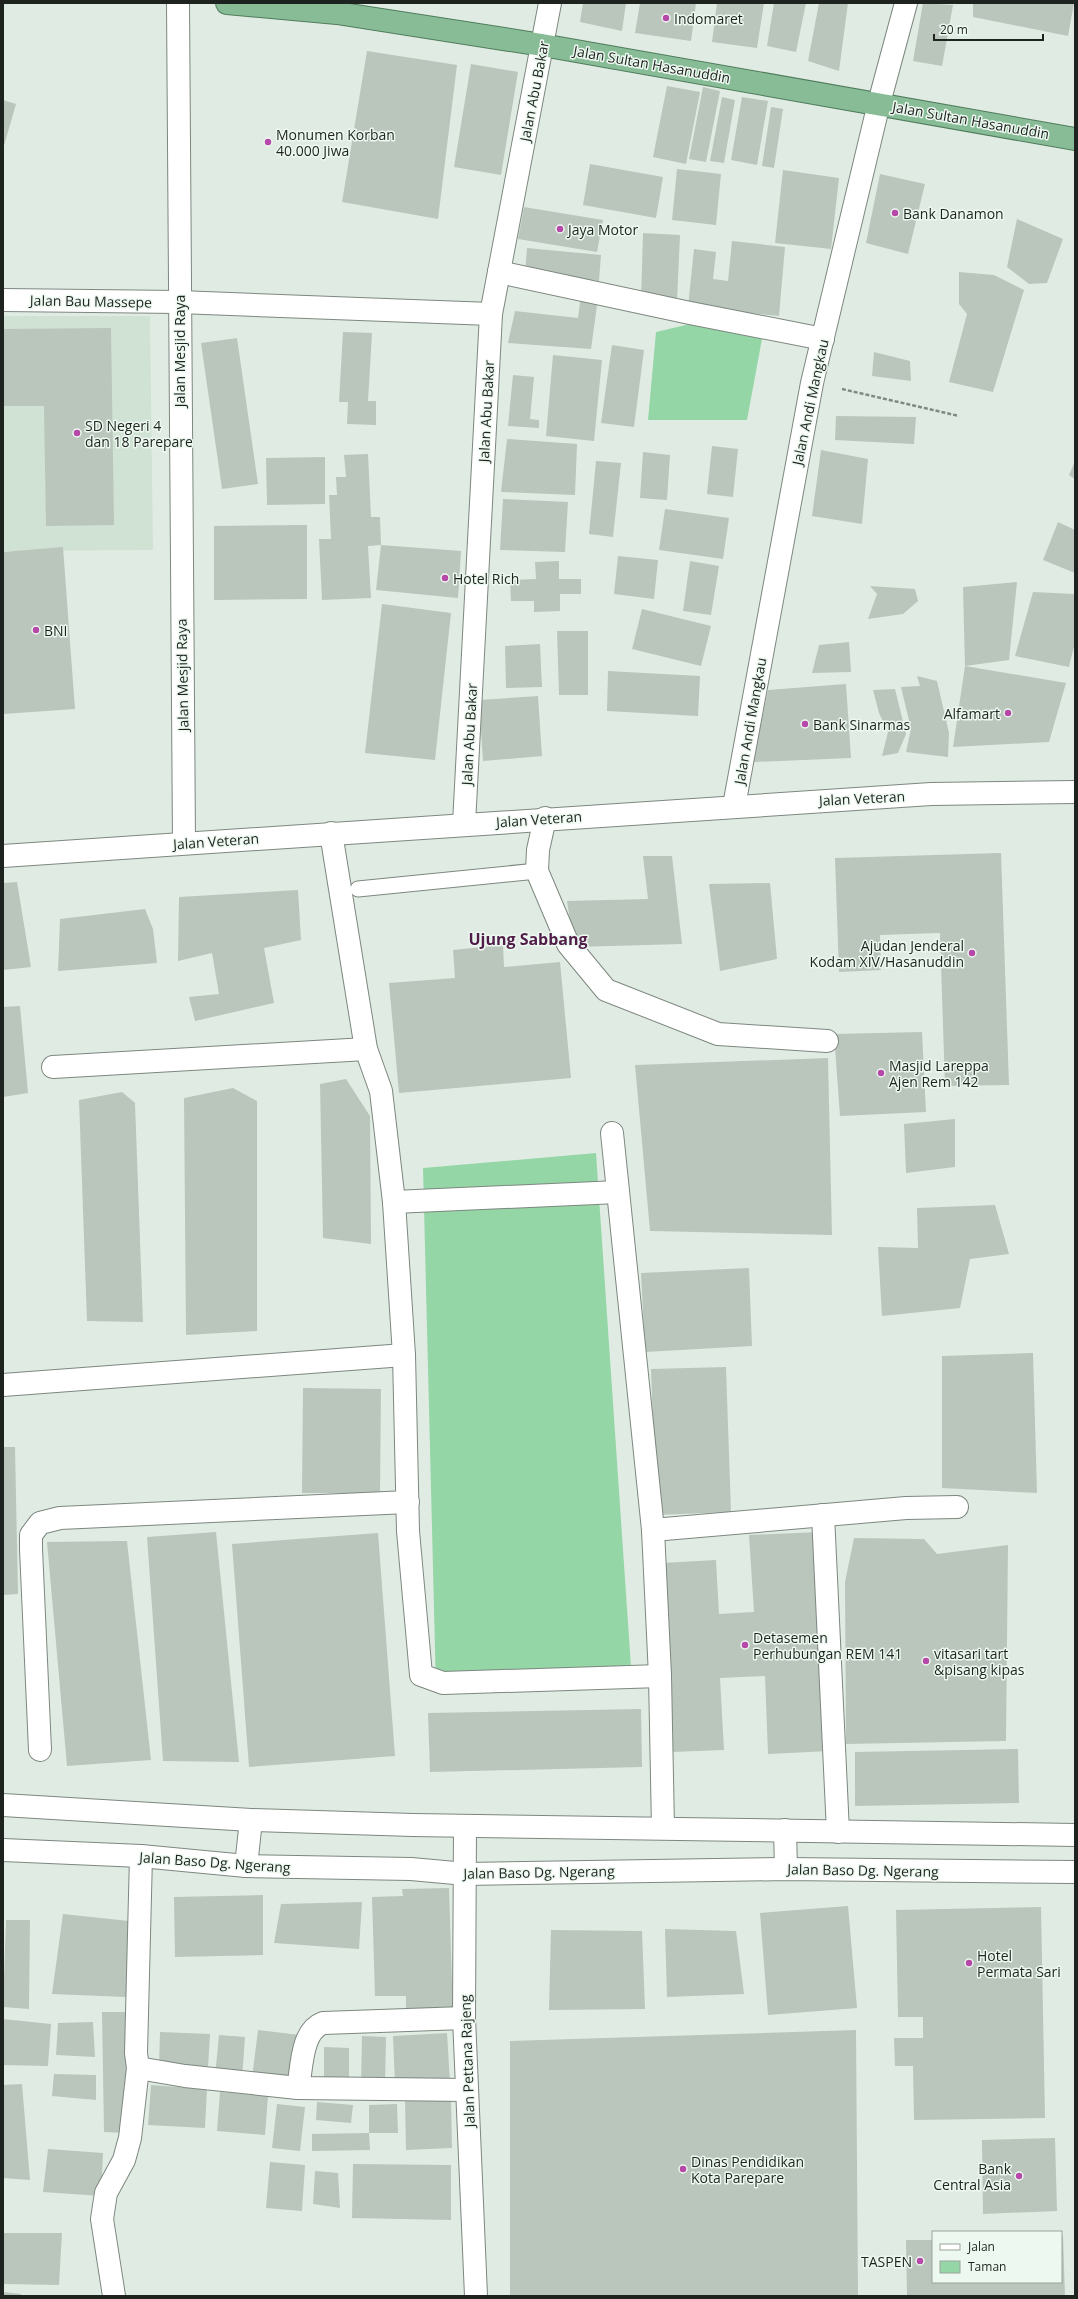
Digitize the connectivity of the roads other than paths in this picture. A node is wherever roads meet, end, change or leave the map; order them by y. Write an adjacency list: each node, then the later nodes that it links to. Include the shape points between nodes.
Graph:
1 (178, 3): 10 (street, Jalan Mesjid Raya)
2 (227, 3): 5 (highway, Jalan Sultan Hasanuddin, via 337,13)
3 (550, 3): 5 (street, Jalan Abu Bakar)
4 (906, 3): 6 (street, Jalan Andi Mangkau)
5 (542, 44): 6 (highway, Jalan Sultan Hasanuddin); 8 (street, Jalan Abu Bakar)
6 (879, 103): 7 (highway, Jalan Sultan Hasanuddin); 12 (street, Jalan Andi Mangkau)
7 (1075, 139)
8 (500, 272): 11 (street, Jalan Abu Bakar); 12 (street)
9 (3, 300): 10 (street, Jalan Bau Massepe)
10 (179, 302): 11 (street, Jalan Bau Massepe); 18 (street, Jalan Mesjid Raya)
11 (491, 314): 16 (street, Jalan Abu Bakar)
12 (823, 339): 14 (street, Jalan Andi Mangkau, via 812,383)
13 (1075, 792): 14 (street, Jalan Veteran, via 931,794)
14 (734, 806): 15 (street, Jalan Veteran)
15 (545, 818): 16 (street, Jalan Veteran); 20 (street, via 538,850)
16 (464, 824): 17 (street, Jalan Veteran)
17 (331, 833): 18 (street, Jalan Veteran); 23 (street)
18 (184, 844): 19 (street, Jalan Veteran)
19 (3, 856)
20 (537, 871): 21 (lane); 22 (street, via 568,944 606,990 718,1034)
21 (358, 890)
22 (827, 1042)
23 (366, 1049): 24 (street); 27 (street, via 381,1091)
24 (53, 1067)
25 (612, 1133): 26 (street)
26 (618, 1192): 27 (street); 33 (street)
27 (394, 1202): 28 (street)
28 (404, 1355): 29 (street); 30 (street)
29 (3, 1385)
30 (408, 1502): 34 (street, via 408,1531 421,1675 443,1683); 35 (street, via 60,1518 40,1522 31,1535)
31 (957, 1507): 32 (street, via 906,1508)
32 (823, 1515): 33 (street); 41 (street)
33 (653, 1530): 34 (street)
34 (660, 1676): 39 (street)
35 (40, 1750)
36 (3, 1805): 37 (street)
37 (251, 1820): 38 (street); 45 (street)
38 (465, 1826): 39 (street); 48 (street, Jalan Pettana Rajeng)
39 (663, 1828): 40 (street)
40 (784, 1830): 41 (street); 46 (street)
41 (838, 1832): 42 (street)
42 (1075, 1835)
43 (3, 1850): 44 (street, Jalan Baso Dg. Ngerang)
44 (141, 1856): 45 (street, Jalan Baso Dg. Ngerang); 50 (street, via 136,2052)
45 (246, 1866): 48 (street, Jalan Baso Dg. Ngerang, via 411,1869)
46 (786, 1869): 47 (street, Jalan Baso Dg. Ngerang); 48 (street, Jalan Baso Dg. Ngerang)
47 (1075, 1872)
48 (466, 1874): 49 (street, Jalan Pettana Rajeng)
49 (464, 2018): 51 (street, via 322,2023 316,2026 307,2039); 52 (street, Jalan Pettana Rajeng)
50 (138, 2068): 51 (street, via 185,2076); 53 (street, via 130,2138 124,2160 106,2193 102,2219)
51 (298, 2088): 52 (street)
52 (467, 2090): 54 (street, Jalan Pettana Rajeng)
53 (114, 2296)
54 (476, 2296)

